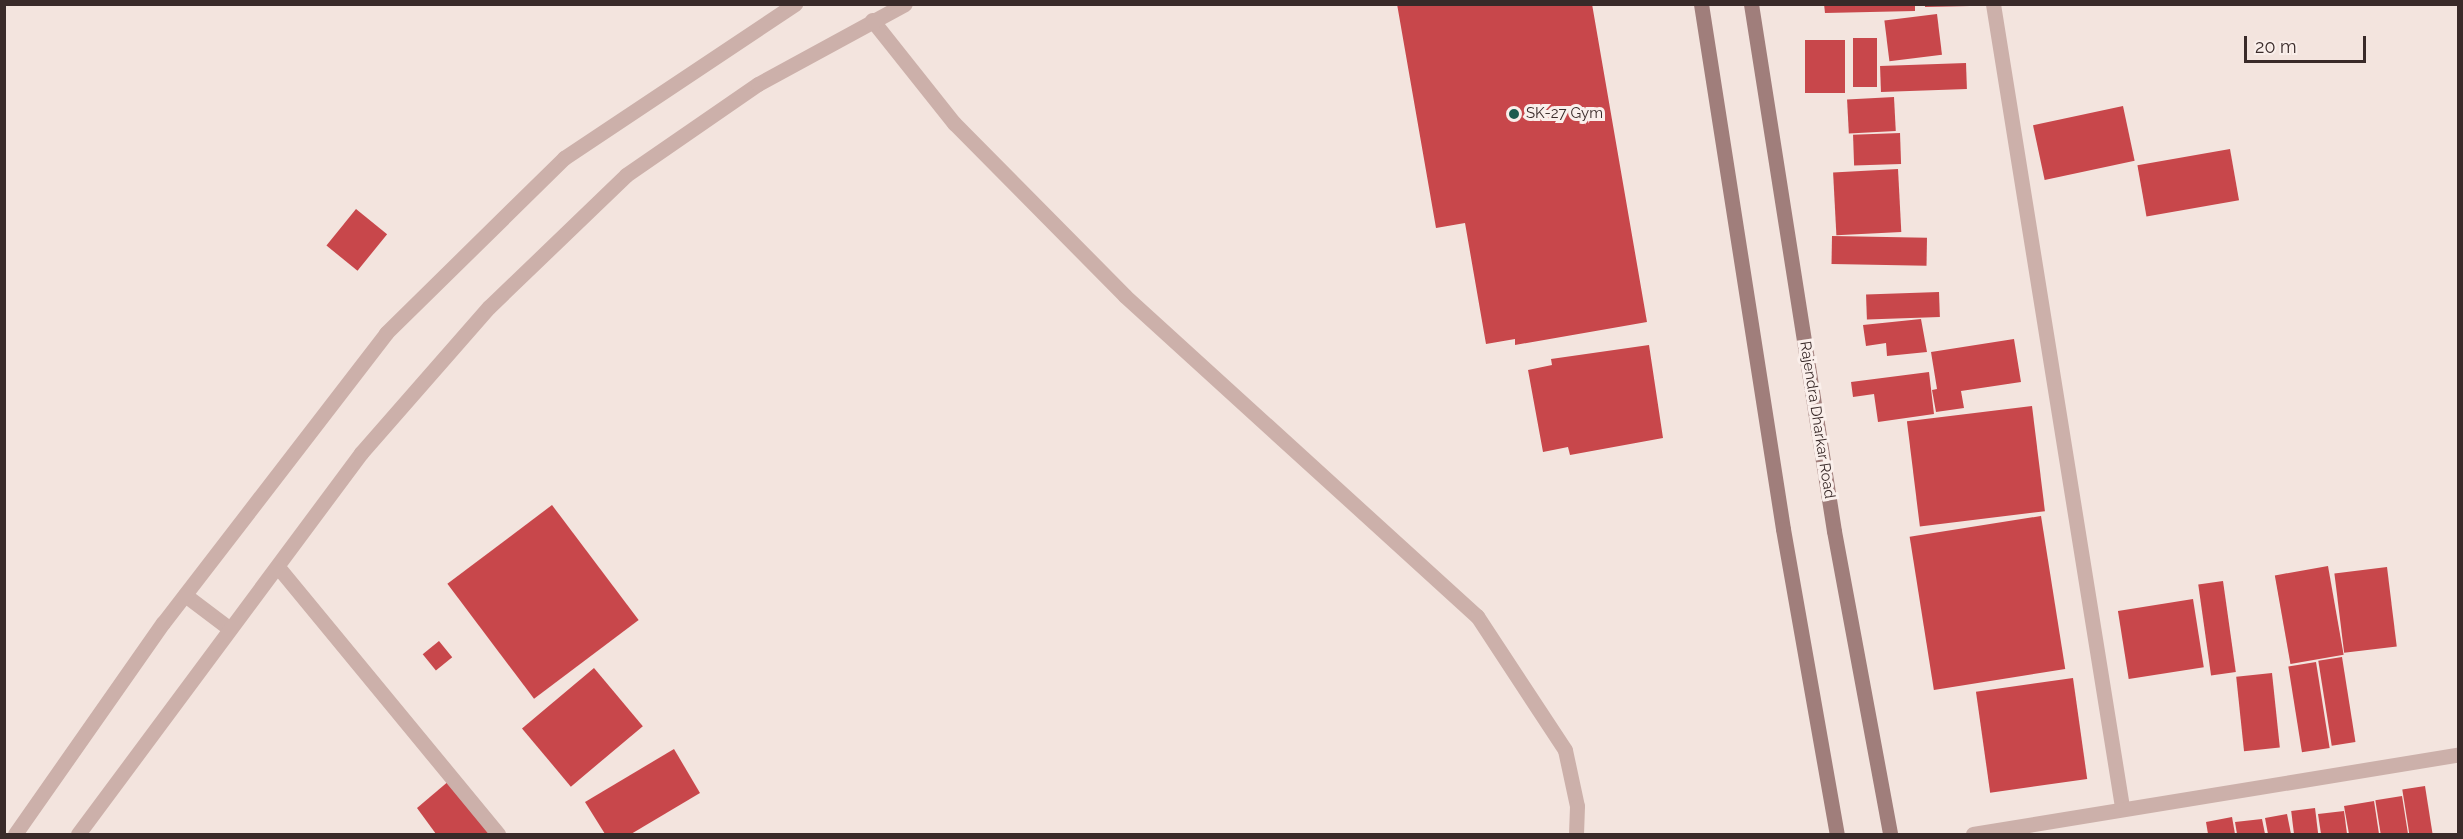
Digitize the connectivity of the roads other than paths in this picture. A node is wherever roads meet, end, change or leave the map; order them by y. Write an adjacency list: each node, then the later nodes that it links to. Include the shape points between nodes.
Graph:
1 (795, 4): 8 (street, via 564,158 386,333)
2 (906, 4): 6 (street)
3 (1701, 4): 16 (main road, via 1784,540)
4 (1751, 4): 17 (main road, Rajendra Dharkar Road, via 1834,531)
5 (1993, 4): 11 (street)
6 (872, 20): 7 (street, via 759,84 626,175 489,307 361,453); 15 (street, via 954,123 1125,296 1477,616 1565,750 1577,806)
7 (278, 567): 9 (street); 14 (street)
8 (185, 595): 9 (street); 12 (street)
9 (230, 628): 13 (street)
10 (2458, 755): 11 (street)
11 (2122, 807): 18 (street)
12 (15, 834)
13 (78, 834)
14 (498, 834)
15 (1576, 834)
16 (1836, 834)
17 (1890, 834)
18 (1973, 834)

